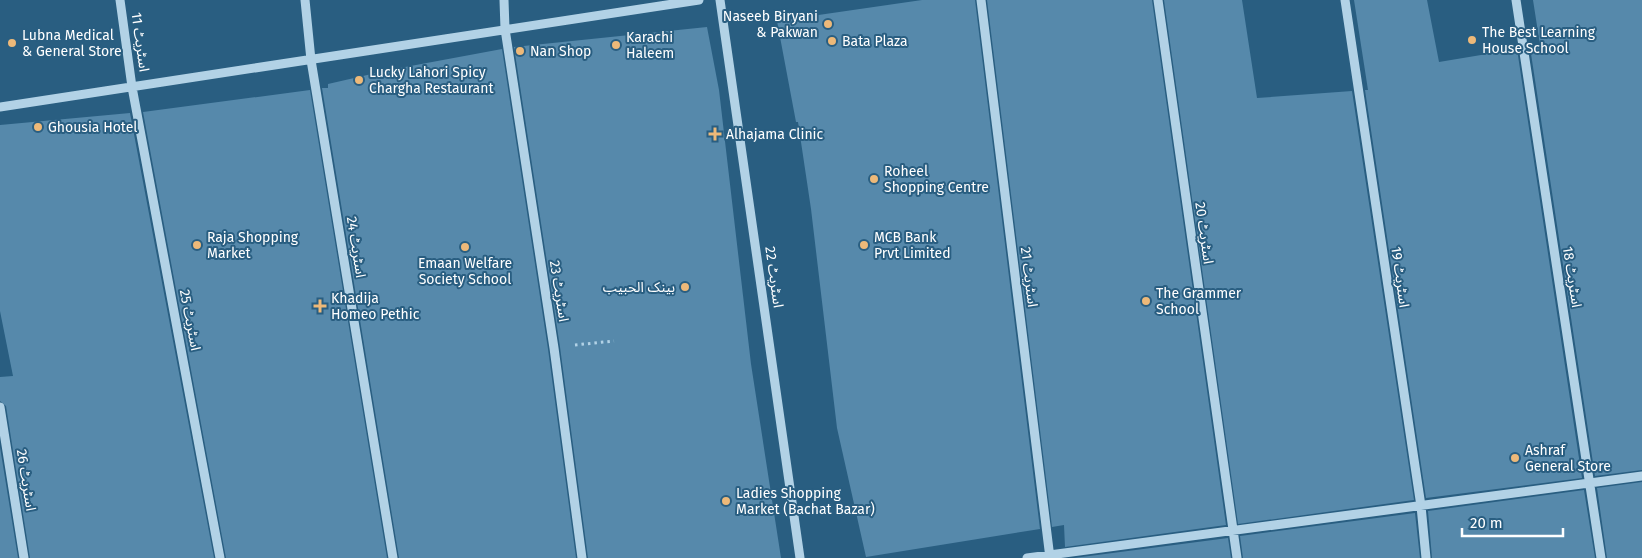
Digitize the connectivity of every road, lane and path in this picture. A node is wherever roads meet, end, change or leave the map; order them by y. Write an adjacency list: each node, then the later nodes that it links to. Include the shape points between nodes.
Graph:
1 (120, 0): 12 (street, اسٹریٹ 11)
2 (305, 0): 11 (street, اسٹریٹ 24)
3 (504, 0): 10 (street, اسٹریٹ 23)
4 (699, 0): 10 (street)
5 (720, 0): 26 (street, اسٹریٹ 22)
6 (981, 0): 21 (street, اسٹریٹ 21)
7 (1158, 0): 20 (street, اسٹریٹ 20)
8 (1345, 0): 19 (street, اسٹریٹ 19)
9 (1516, 0): 18 (street, اسٹریٹ 18)
10 (505, 30): 11 (street); 15 (street, اسٹریٹ 23)
11 (311, 60): 12 (street); 24 (street, اسٹریٹ 24)
12 (132, 87): 13 (street); 23 (street, اسٹریٹ 25)
13 (0, 107)
14 (614, 341): 15 (path)
15 (554, 348): 25 (street, اسٹریٹ 23)
16 (0, 407): 22 (street, اسٹریٹ 26)
17 (1642, 476): 18 (street)
18 (1590, 483): 19 (street); 30 (street, اسٹریٹ 18)
19 (1420, 506): 20 (street); 29 (street, اسٹریٹ 19)
20 (1233, 531): 21 (street); 28 (street, اسٹریٹ 20)
21 (1050, 557): 27 (street)
22 (24, 558)
23 (220, 558)
24 (393, 558)
25 (582, 558)
26 (800, 558)
27 (1027, 558)
28 (1237, 558)
29 (1426, 558)
30 (1601, 558)

